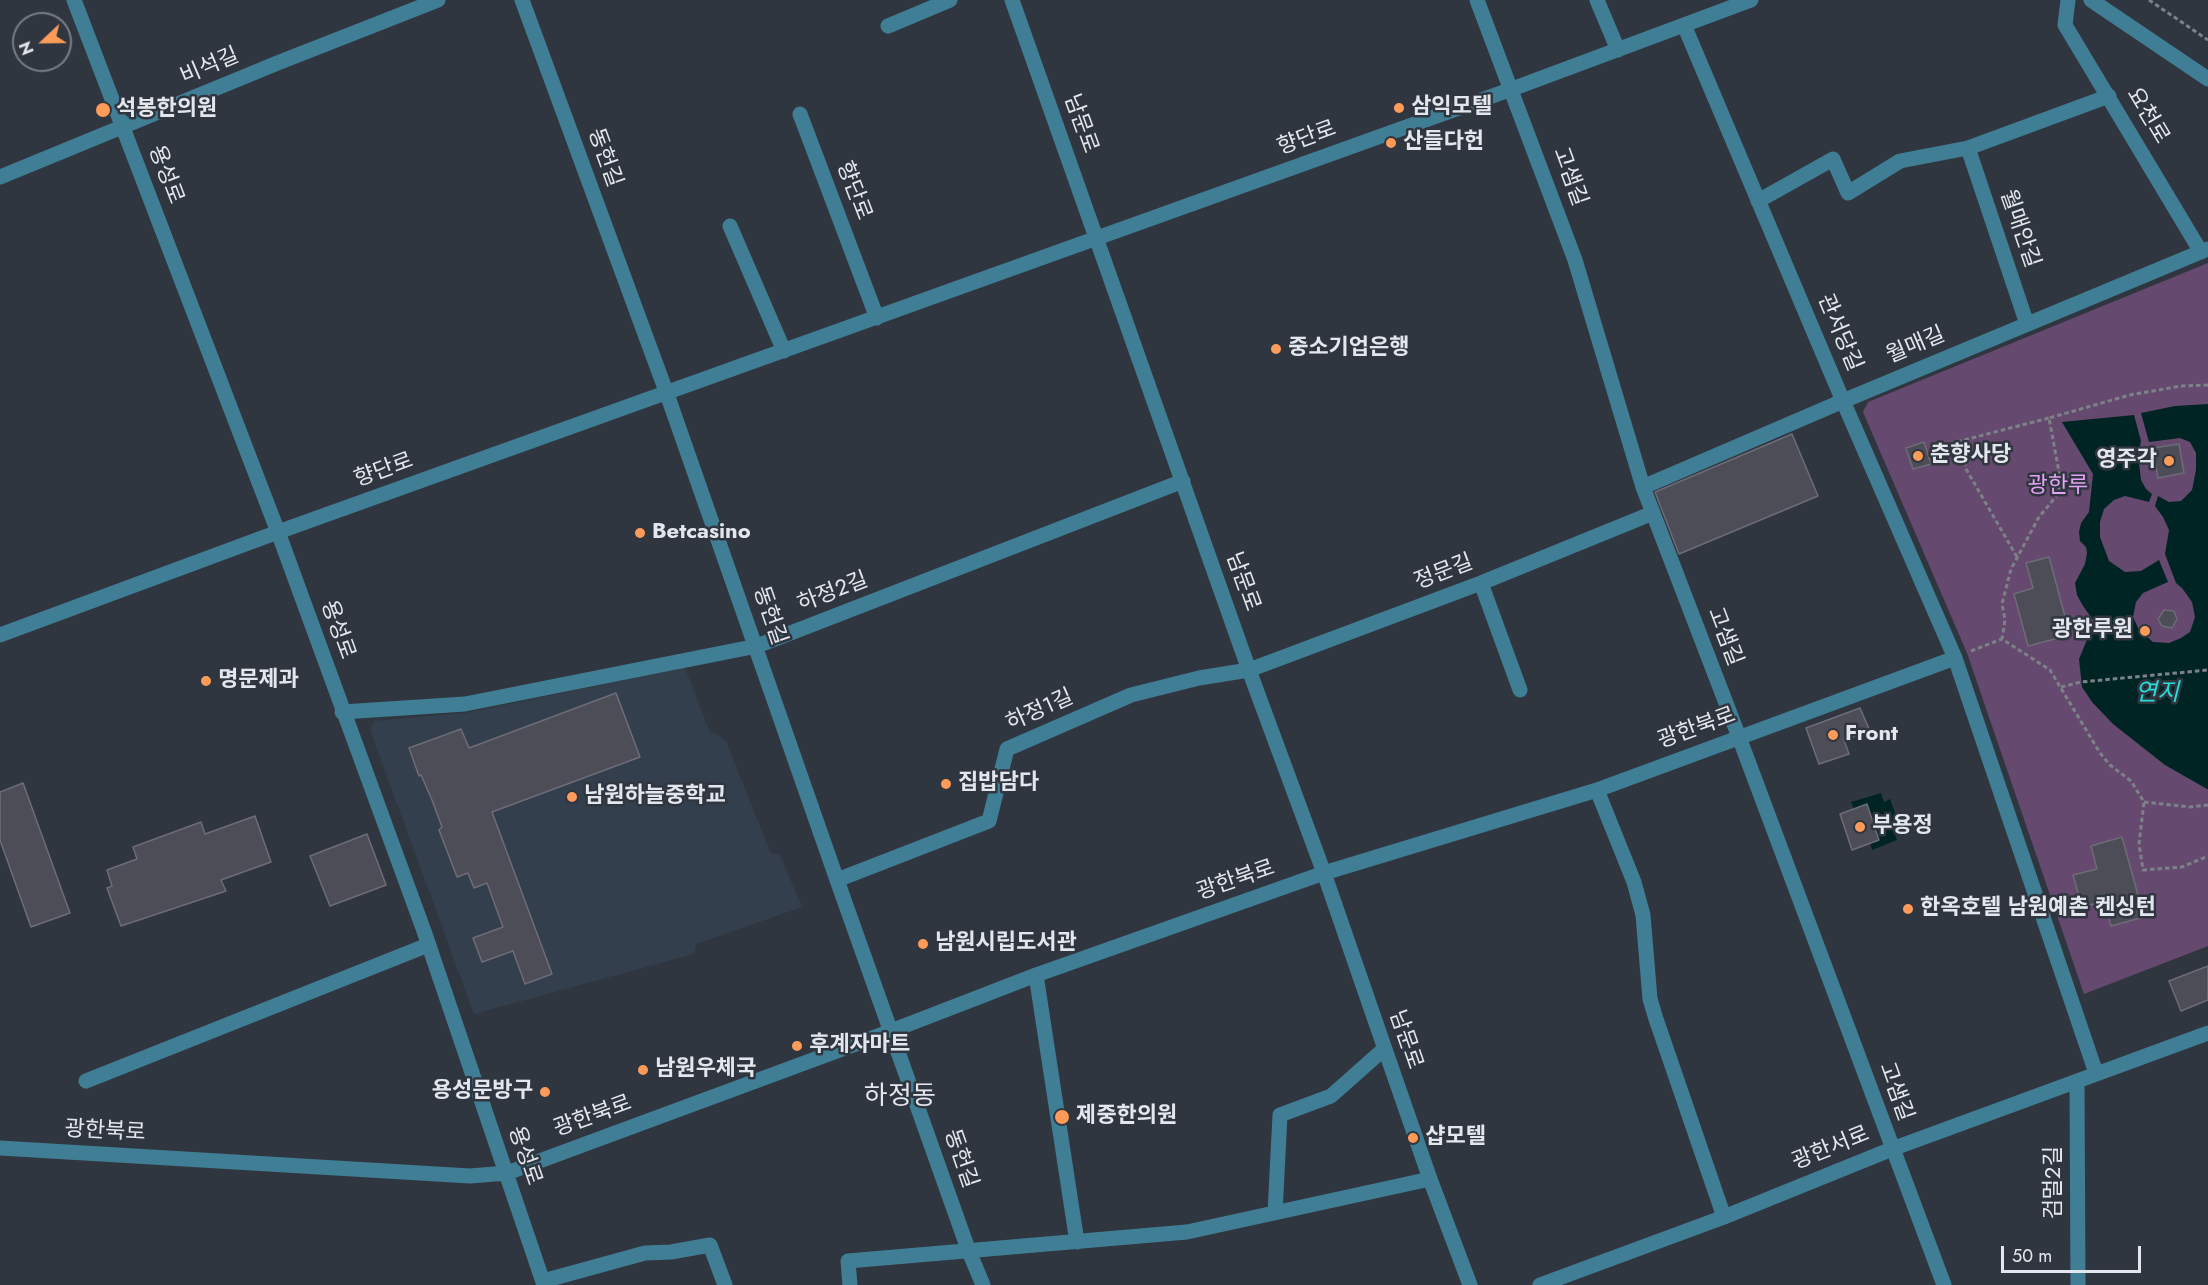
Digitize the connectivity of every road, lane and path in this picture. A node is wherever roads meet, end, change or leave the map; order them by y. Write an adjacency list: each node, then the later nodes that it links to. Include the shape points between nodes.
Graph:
1 (74, 0): 20 (street, 용성로)
2 (438, 0): 20 (street, 비석길)
3 (522, 0): 31 (street, 동헌길)
4 (950, 0): 13 (street)
5 (1012, 0): 25 (street, 남문로)
6 (1477, 0): 17 (street, 고샘길)
7 (1597, 0): 15 (street)
8 (1751, 0): 12 (street, 향단로)
9 (2068, 0): 18 (street, 요천로, via 2065,25)
10 (2091, 0): 16 (street)
11 (2149, 0): 14 (path)
12 (1684, 25): 15 (street, 향단로); 23 (street, 관서당길)
13 (888, 26)
14 (2208, 40)
15 (1618, 50): 17 (street, 향단로)
16 (2208, 79)
17 (1512, 89): 25 (street, 향단로); 35 (street, 고샘길, via 1575,260)
18 (2109, 96): 21 (street); 26 (street, 요천로)
19 (800, 114): 27 (street, 향단로)
20 (123, 128): 22 (street, 비석길); 37 (street, 용성로)
21 (1968, 148): 23 (street, via 1900,161 1848,193 1833,159); 28 (street, 월매안길)
22 (0, 177)
23 (1758, 201): 32 (street, 관서당길)
24 (730, 226): 29 (street)
25 (1096, 238): 27 (street, 향단로); 34 (street, 남문로)
26 (2205, 251): 28 (street, 월매길)
27 (877, 318): 29 (street, 향단로)
28 (2027, 324): 32 (street, 월매길)
29 (783, 351): 31 (street, 향단로)
30 (2208, 384): 33 (path, via 2130,395)
31 (667, 393): 37 (street, 향단로); 42 (street, 동헌길)
32 (1843, 401): 35 (street, 월매길); 43 (street, 관서당길)
33 (2049, 418): 38 (path, via 2061,483); 38 (path, via 1960,441 1966,469)
34 (1183, 481): 42 (street, 하정2길); 44 (street, 남문로)
35 (1643, 487): 36 (street, 고샘길)
36 (1653, 513): 39 (street, 정문길); 49 (street, 고샘길)
37 (278, 532): 40 (street, 향단로); 48 (street, 용성로)
38 (2018, 557): 41 (path, via 2011,568 2002,604)
39 (1481, 584): 44 (street, 정문길); 47 (street)
40 (0, 634)
41 (2002, 639): 43 (path); 46 (path, via 2050,670)
42 (756, 646): 48 (street, 하정2길, via 465,704); 55 (street, 동헌길)
43 (1955, 658): 49 (street, 광한북로); 61 (street)
44 (1249, 670): 54 (street, 남문로); 55 (street, 하정1길, via 1131,696 1007,749 989,821)
45 (2208, 670): 46 (path)
46 (2061, 687): 51 (path, via 2100,753 2131,781)
47 (1520, 690)
48 (342, 712): 56 (street, 용성로)
49 (1739, 738): 50 (street, 광한북로); 65 (street, 고샘길)
50 (1597, 790): 54 (street, 광한북로); 69 (street, via 1634,882 1643,915 1650,999)
51 (2144, 802): 52 (path); 53 (path, via 2139,844 2143,870 2182,867)
52 (2208, 805)
53 (2208, 856)
54 (1324, 873): 57 (street, 광한북로); 60 (street, 남문로)
55 (837, 880): 58 (street, 동헌길)
56 (428, 945): 62 (street); 66 (street, 용성로)
57 (1036, 975): 58 (street, 광한북로); 70 (street)
58 (891, 1031): 66 (street, 광한북로); 71 (street, 동헌길)
59 (2208, 1034): 61 (street, 광한서로)
60 (1384, 1049): 67 (street, 남문로); 68 (street, via 1331,1096 1280,1115)
61 (2096, 1074): 63 (street, 광한서로)
62 (86, 1081)
63 (2077, 1081): 65 (street, 광한서로); 79 (street, 검멀2길)
64 (0, 1148): 66 (street, 광한북로, via 470,1176)
65 (1892, 1149): 69 (street, 광한서로); 78 (street, 고샘길)
66 (507, 1173): 72 (street, 용성로)
67 (1430, 1179): 68 (street); 76 (street, 남문로)
68 (1275, 1213): 70 (street, via 1187,1232)
69 (1724, 1217): 77 (street, 광한서로)
70 (1077, 1242): 71 (street)
71 (968, 1249): 74 (street, via 848,1261); 75 (street, 동헌길)
72 (543, 1283): 73 (street, 용성로, via 645,1253 711,1245)
73 (726, 1285)
74 (850, 1285)
75 (983, 1285)
76 (1470, 1285)
77 (1540, 1285)
78 (1944, 1285)
79 (2078, 1285)

